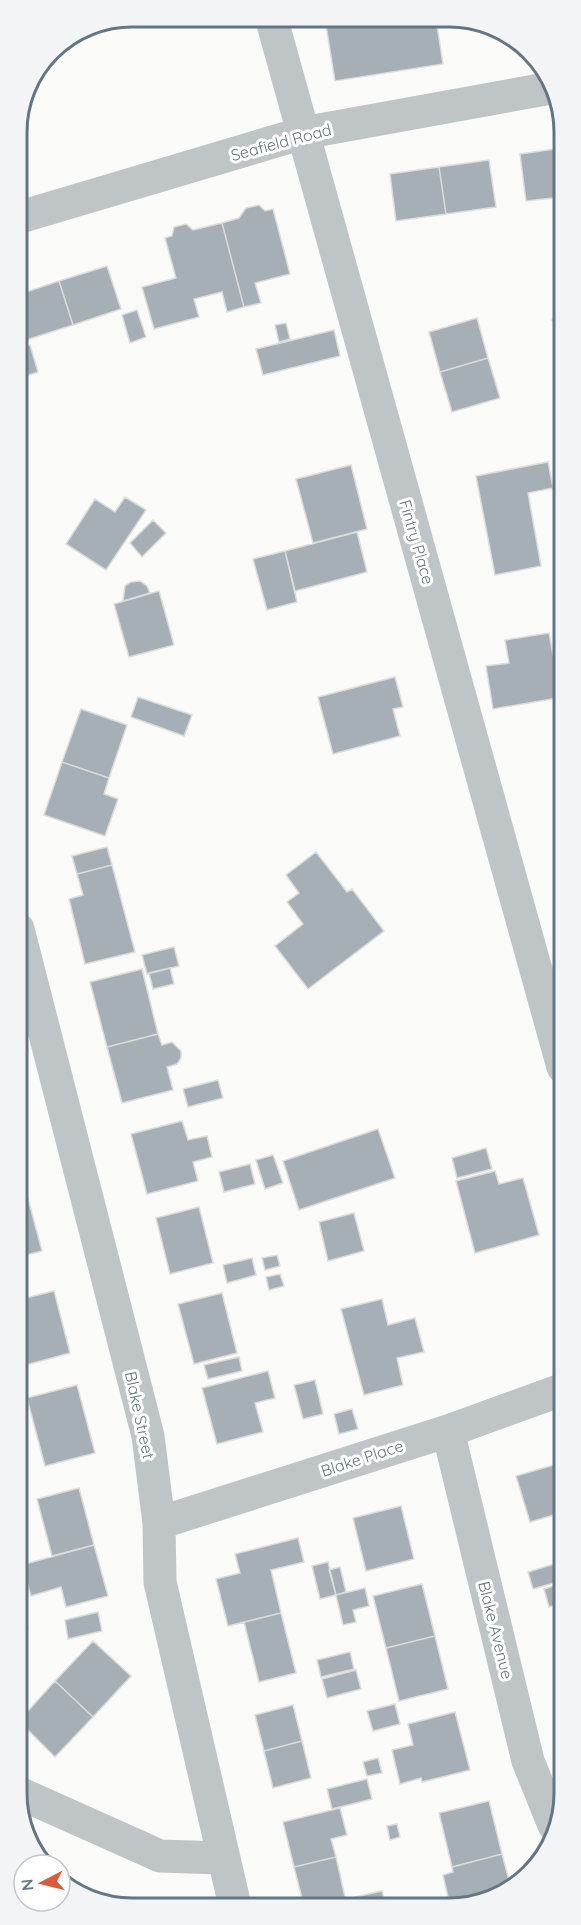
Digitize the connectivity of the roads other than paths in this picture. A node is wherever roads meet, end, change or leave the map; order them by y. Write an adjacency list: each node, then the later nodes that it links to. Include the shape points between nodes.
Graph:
1 (274, 27): 3 (street, Fintry Place)
2 (544, 89): 3 (street, Seafield Road)
3 (303, 133): 4 (street, Seafield Road); 6 (street, Fintry Place)
4 (27, 215)
5 (27, 963): 9 (street, Blake Street, via 148,1436)
6 (554, 1035)
7 (554, 1393): 8 (street, Blake Place)
8 (448, 1431): 9 (street, Blake Place); 11 (street, Blake Avenue, via 528,1761)
9 (159, 1523): 12 (street, Blake Street, via 160,1581)
10 (27, 1797): 12 (street, via 160,1856)
11 (551, 1817)
12 (222, 1858): 13 (street, Blake Street)
13 (233, 1898)

